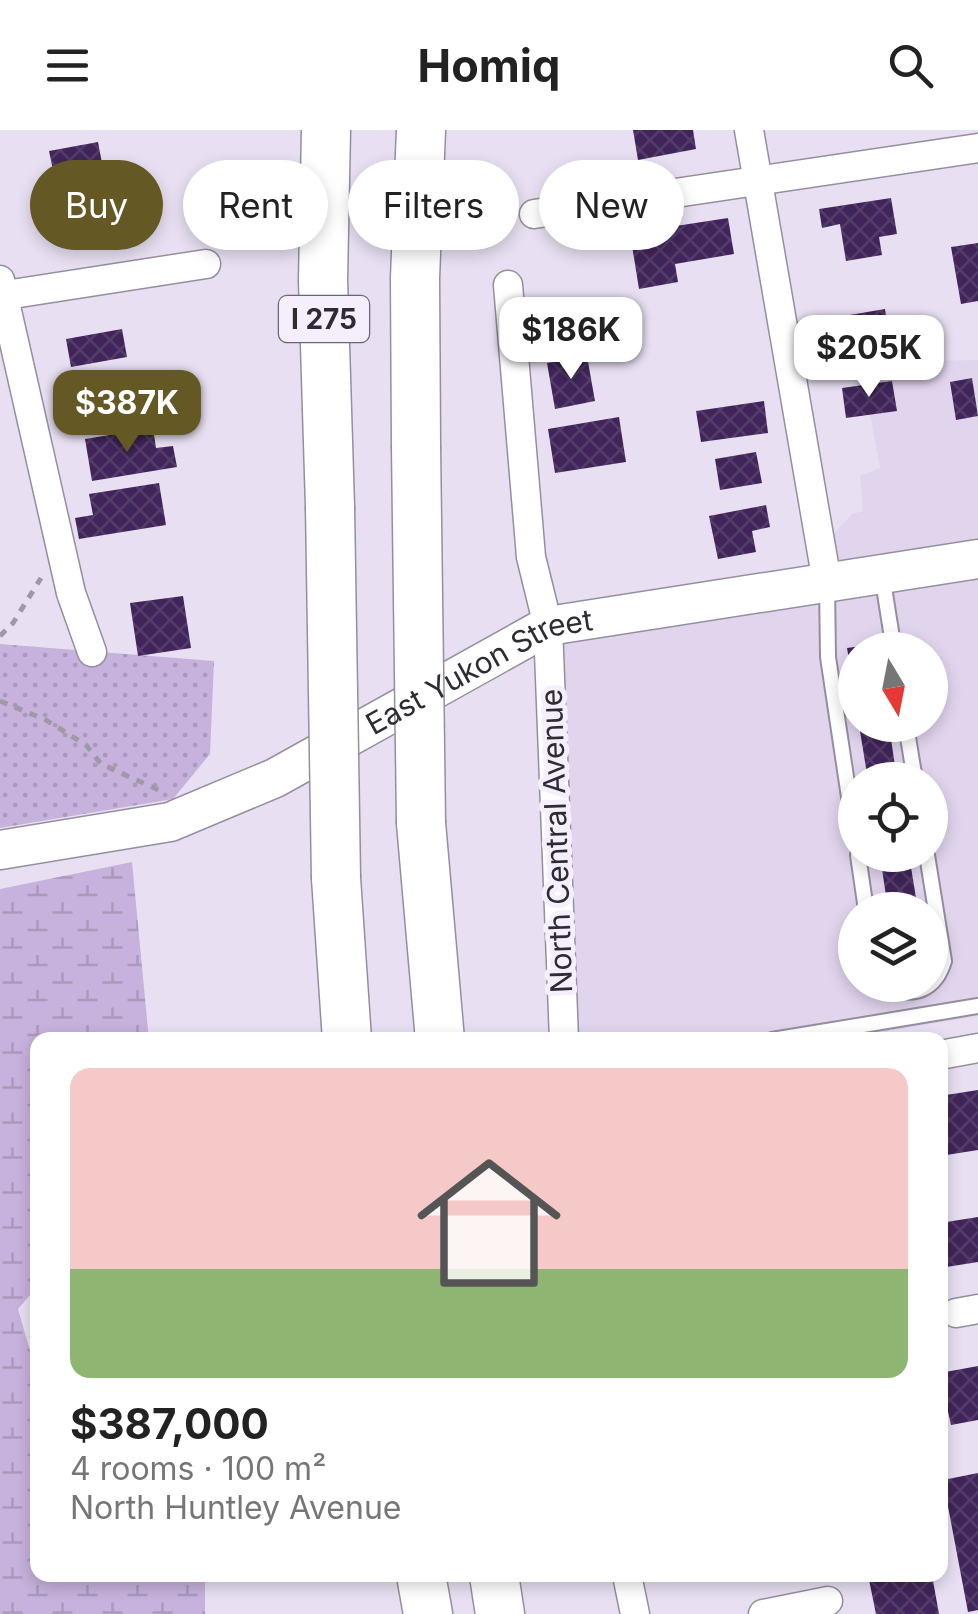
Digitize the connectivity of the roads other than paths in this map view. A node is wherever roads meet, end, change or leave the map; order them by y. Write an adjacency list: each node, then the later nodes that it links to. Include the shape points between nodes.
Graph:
1 (326, 130): 19 (highway, I 275, bridge, via 336,878)
2 (421, 130): 20 (highway, bridge, via 415,278 421,823)
3 (750, 130): 5 (street)
4 (978, 148): 5 (street)
5 (758, 180): 6 (street); 12 (street)
6 (534, 214)
7 (206, 264): 9 (street)
8 (508, 285): 13 (street, North Central Avenue, via 531,557)
9 (1, 290): 15 (street, via 71,593)
10 (978, 559): 11 (street, East Yukon Street)
11 (882, 574): 12 (street, East Yukon Street); 14 (lane)
12 (827, 582): 13 (street, East Yukon Street); 16 (lane, via 828,657)
13 (548, 626): 17 (street, East Yukon Street, via 275,778 170,822); 21 (street, North Central Avenue)
14 (891, 632)
15 (92, 652)
16 (844, 762)
17 (0, 850)
18 (978, 1006): 22 (lane)
19 (346, 1032)
20 (439, 1032)
21 (564, 1032)
22 (820, 1032)
23 (978, 1048): 24 (street)
24 (948, 1054)
25 (422, 1582): 29 (highway)
26 (495, 1582): 30 (highway)
27 (628, 1582): 31 (street)
28 (828, 1601): 32 (street)
29 (428, 1614)
30 (500, 1614)
31 (635, 1614)
32 (763, 1614)

